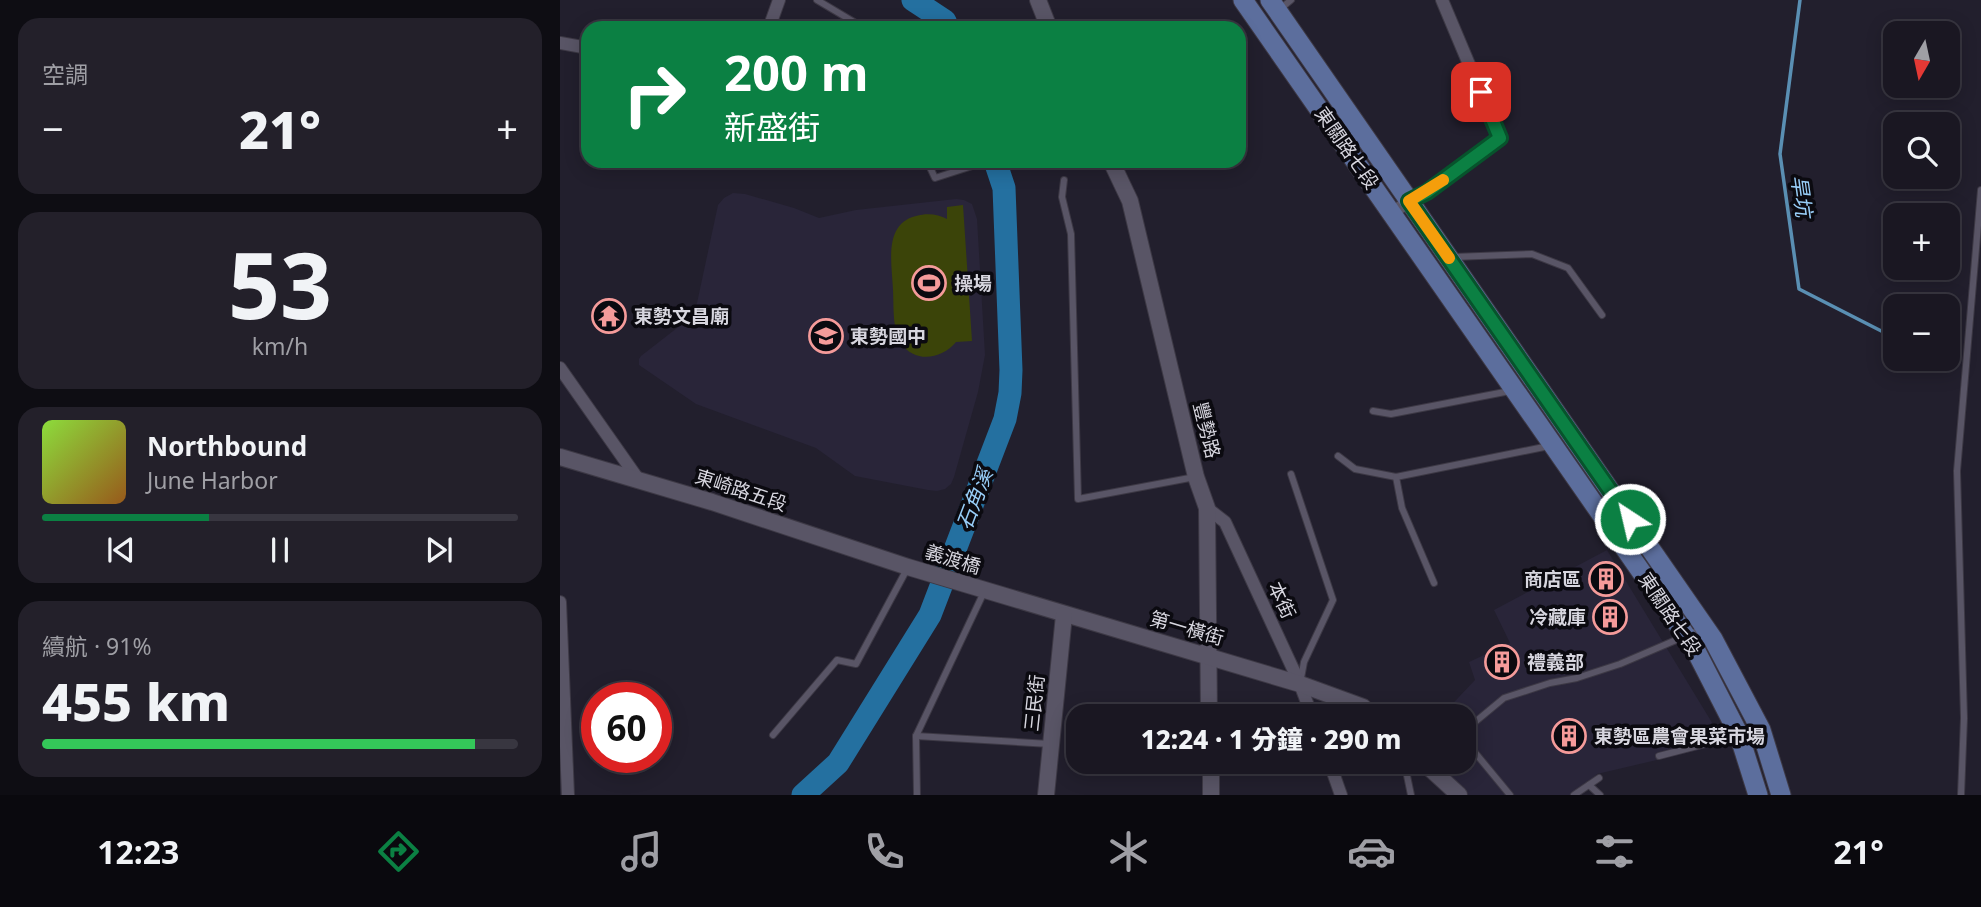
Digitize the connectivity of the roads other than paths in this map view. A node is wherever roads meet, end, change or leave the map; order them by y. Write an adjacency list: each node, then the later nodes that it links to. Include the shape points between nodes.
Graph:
1 (779, 0): 7 (street)
2 (817, 0): 8 (lane)
3 (1038, 0): 9 (street)
4 (1243, 0): 18 (main road, 東關路七段)
5 (1442, 0): 17 (street, via 1500,138)
6 (1279, 4): 17 (main road, 東關路七段)
7 (772, 21)
8 (852, 21)
9 (1046, 21)
10 (560, 43): 11 (street)
11 (581, 47)
12 (931, 168): 13 (lane, via 935,178)
13 (967, 168)
14 (1114, 168): 28 (street, 豐勢路, via 1130,201)
15 (1064, 180): 28 (lane, via 1062,197 1071,234 1078,499)
16 (1981, 190): 72 (lane, via 1957,471 1964,718)
17 (1409, 201): 18 (street); 19 (main road, 東關路七段)
18 (1392, 212): 22 (main road, 東關路七段)
19 (1448, 257): 20 (lane, via 1532,254 1567,268); 37 (main road, 東關路七段)
20 (1602, 315)
21 (560, 368): 30 (street)
22 (1515, 390): 23 (lane, via 1391,414); 24 (main road, 東關路七段)
23 (1373, 411)
24 (1554, 445): 29 (lane); 38 (main road, 東關路七段)
25 (1338, 456): 29 (lane, via 1355,469)
26 (560, 457): 30 (street, 東崎路五段)
27 (1291, 474): 40 (lane, via 1333,600 1304,663)
28 (1196, 477): 31 (street, 豐勢路)
29 (1395, 477): 33 (lane, via 1402,508)
30 (638, 480): 32 (street, 東崎路五段)
31 (1207, 508): 39 (street, 豐勢路); 40 (street, 本街, via 1225,522)
32 (908, 567): 34 (street, 義渡橋); 48 (lane, via 856,664 837,660)
33 (1434, 583)
34 (985, 590): 36 (street, 第一橫街); 50 (lane)
35 (560, 602): 41 (street)
36 (1064, 615): 39 (street, 第一橫街); 51 (street, 三民街)
37 (1705, 628): 38 (lane); 47 (main road, 東關路七段)
38 (1686, 636): 46 (lane, via 1620,664 1504,698); 49 (main road, 東關路七段)
39 (1208, 656): 40 (street, 第一橫街); 42 (street, 豐勢路)
40 (1300, 684): 43 (street, 本街); 44 (street, 第一橫街)
41 (562, 694): 45 (street)
42 (1209, 704)
43 (1308, 704)
44 (1355, 704)
45 (562, 716): 60 (street)
46 (1476, 721)
47 (1760, 730): 49 (lane); 71 (main road, 東關路七段)
48 (773, 735)
49 (1739, 735): 53 (lane); 70 (main road, 東關路七段)
50 (916, 736): 51 (lane); 61 (lane)
51 (1051, 744): 62 (street, 三民街)
52 (1476, 754): 67 (lane)
53 (1659, 756)
54 (1210, 774): 63 (street)
55 (1334, 774): 64 (street)
56 (1407, 774): 65 (lane)
57 (1440, 774): 66 (street)
58 (1599, 778): 59 (lane)
59 (1589, 785): 68 (lane); 69 (lane)
60 (568, 795)
61 (917, 795)
62 (1046, 795)
63 (1211, 795)
64 (1341, 795)
65 (1411, 795)
66 (1459, 795)
67 (1510, 795)
68 (1574, 795)
69 (1600, 795)
70 (1758, 795)
71 (1781, 795)
72 (1961, 795)

